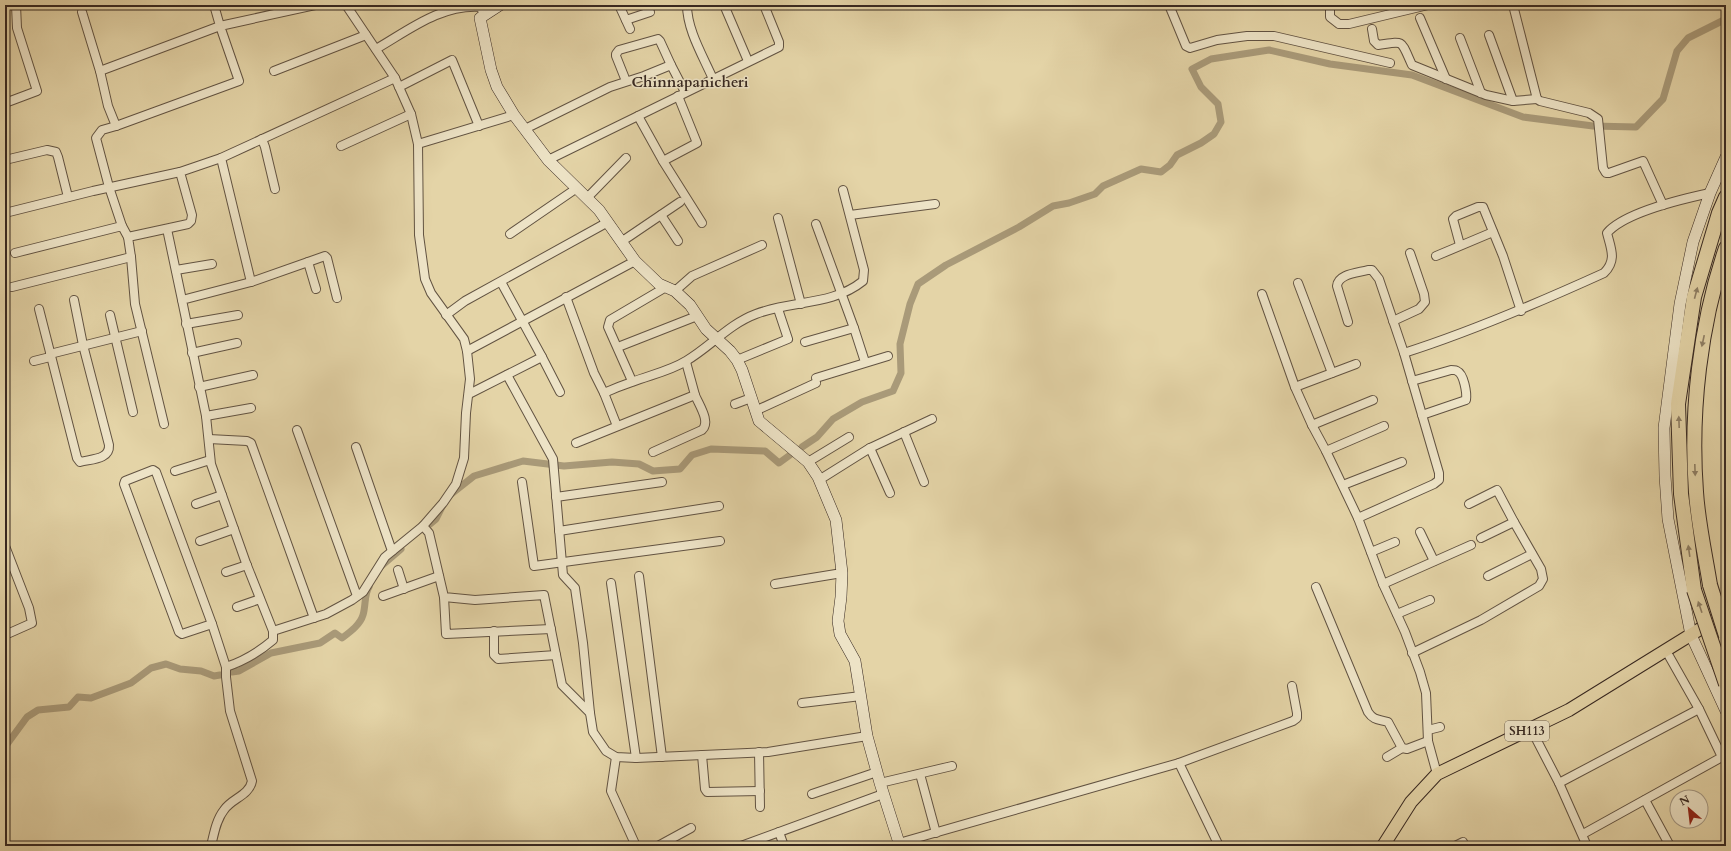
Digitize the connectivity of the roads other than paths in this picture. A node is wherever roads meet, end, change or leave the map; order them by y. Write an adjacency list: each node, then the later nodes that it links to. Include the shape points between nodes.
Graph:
1 (16, 5): 41 (street, via 17,28 37,91)
2 (214, 5): 20 (street)
3 (315, 5): 20 (street)
4 (346, 5): 23 (street)
5 (467, 5): 17 (street, via 481,7); 26 (street, via 435,14)
6 (500, 5): 17 (street)
7 (619, 5): 19 (street)
8 (686, 5): 33 (street, via 691,27)
9 (724, 5): 27 (street)
10 (764, 5): 27 (street, via 780,45)
11 (1169, 5): 28 (street, via 1186,46 1190,48 1217,40 1274,36)
12 (1333, 5): 13 (street, via 1330,6 1330,17 1339,24 1349,24)
13 (1428, 5)
14 (1513, 5): 39 (street)
15 (82, 12): 30 (street)
16 (650, 12): 19 (street)
17 (484, 16): 43 (street, via 480,18 491,70)
18 (1420, 18): 34 (street)
19 (626, 20): 21 (street)
20 (220, 26): 30 (street); 45 (street, via 239,81)
21 (630, 29)
22 (1372, 29): 34 (street, via 1374,41 1378,45 1399,42 1412,65)
23 (366, 35): 26 (street); 31 (street)
24 (1489, 35): 40 (street)
25 (1460, 38): 38 (street)
26 (376, 49): 32 (street)
27 (748, 61): 33 (street)
28 (1390, 63)
29 (671, 64): 35 (street); 35 (street, via 658,39 619,50 616,56); 37 (street)
30 (100, 71): 45 (street, via 108,106)
31 (274, 71)
32 (395, 78): 36 (street); 48 (street)
33 (713, 79): 37 (street)
34 (1446, 79): 38 (street)
35 (626, 81): 47 (street)
36 (399, 87): 42 (street); 46 (street, via 452,60)
37 (681, 94): 44 (street); 56 (street, via 697,143)
38 (1481, 94): 40 (street)
39 (1537, 99): 40 (street); 68 (street, via 1589,113 1598,119 1604,171 1609,173 1642,161)
40 (1513, 101)
41 (5, 103)
42 (411, 114): 49 (street); 50 (street)
43 (514, 115): 46 (street); 47 (street)
44 (638, 116): 55 (street); 56 (street)
45 (116, 126): 58 (street, via 102,130 96,138)
46 (479, 126): 49 (street)
47 (524, 129): 55 (street)
48 (262, 139): 52 (street); 60 (street)
49 (418, 144): 112 (street, via 419,235 425,279)
50 (341, 146)
51 (1726, 157): 62 (street)
52 (221, 158): 57 (street); 94 (street)
53 (626, 158): 65 (street)
54 (5, 160): 63 (street, via 47,150 56,152)
55 (548, 160): 59 (street)
56 (663, 161): 74 (street)
57 (180, 172): 58 (street); 77 (street, via 192,216 191,221)
58 (109, 187): 63 (street); 76 (street)
59 (577, 188): 65 (street); 79 (street)
60 (275, 189)
61 (843, 190): 70 (street)
62 (1710, 194): 68 (street); 230 (street, via 1693,242 1680,304 1664,428 1668,519)
63 (68, 197): 69 (street)
64 (1726, 197): 235 (highway, one-way to 64, bridge, via 1694,590 1681,494 1678,404 1694,297)
65 (587, 198): 73 (street)
66 (680, 202): 71 (street)
67 (935, 204): 70 (street)
68 (1663, 205): 109 (street, via 1612,227 1607,233 1613,258 1610,267 1604,273)
69 (5, 213)
70 (850, 214): 100 (street, via 864,276 855,287)
71 (661, 215): 81 (street); 82 (street)
72 (778, 218): 106 (street)
73 (608, 222): 82 (street); 95 (street)
74 (702, 223)
75 (816, 224): 100 (street)
76 (122, 226): 80 (street); 86 (street)
77 (167, 229): 80 (street); 93 (street)
78 (1493, 232): 84 (street); 84 (street, via 1485,211 1480,206 1456,216 1452,221); 109 (street)
79 (510, 234)
80 (128, 237): 89 (street)
81 (678, 241)
82 (621, 242): 90 (street)
83 (762, 245): 99 (street, via 692,276)
84 (1460, 245): 88 (street)
85 (1726, 248): 229 (highway, one-way to 229, bridge, via 1702,348 1694,445 1696,493 1710,585)
86 (15, 252)
87 (1410, 253): 116 (street, via 1424,294 1424,302 1419,309)
88 (1436, 256)
89 (131, 257): 97 (street); 119 (street, via 135,304)
90 (635, 260): 99 (street, via 659,284); 102 (street)
91 (308, 262): 94 (street); 98 (street); 103 (street, via 325,256 327,258)
92 (212, 264): 93 (street)
93 (176, 270): 105 (street)
94 (251, 282): 105 (street)
95 (501, 282): 112 (street, via 465,301); 114 (street)
96 (1298, 283): 137 (street)
97 (12, 287)
98 (316, 289)
99 (670, 289): 113 (street, via 690,305); 125 (street, via 610,320 608,327)
100 (841, 294): 106 (street); 118 (street)
101 (1262, 294): 143 (street)
102 (566, 297): 114 (street); 145 (street)
103 (337, 298)
104 (74, 300): 124 (street)
105 (182, 300): 117 (street)
106 (801, 304): 108 (street)
107 (39, 309): 130 (street)
108 (778, 309): 121 (street, via 743,320); 132 (street, via 788,339)
109 (1521, 310): 128 (street, via 1452,338)
110 (110, 314): 120 (street)
111 (238, 315): 117 (street)
112 (446, 315): 126 (street, via 464,339)
113 (697, 316): 121 (street, via 706,330); 125 (street)
114 (522, 322): 126 (street); 131 (street)
115 (1348, 322): 116 (street, via 1337,283 1341,278 1372,270 1379,279)
116 (1393, 322): 128 (street)
117 (186, 324): 127 (street)
118 (854, 328): 122 (street); 135 (street)
119 (142, 331): 120 (street); 157 (street)
120 (115, 337): 124 (street); 153 (street)
121 (716, 338): 132 (street); 134 (street)
122 (805, 342)
123 (237, 343): 127 (street)
124 (83, 345): 130 (street, via 50,354); 130 (street, via 109,445 108,451 102,457 80,462 76,456)
125 (618, 347): 140 (street)
126 (467, 351): 146 (street)
127 (192, 353): 142 (street)
128 (1404, 353): 141 (street)
129 (888, 356): 135 (street)
130 (50, 357): 133 (street)
131 (542, 358): 139 (street); 144 (street)
132 (737, 360): 148 (street)
133 (34, 361)
134 (686, 362): 140 (street); 147 (street)
135 (865, 362): 152 (street, via 816,380)
136 (1356, 364): 137 (street)
137 (1332, 373): 143 (street)
138 (253, 375): 142 (street)
139 (507, 375): 146 (street); 181 (street, via 553,459)
140 (632, 381): 145 (street)
141 (1412, 381): 154 (street); 154 (street, via 1451,370 1457,370 1463,379 1466,400)
142 (199, 387): 155 (street)
143 (1295, 387): 159 (street)
144 (560, 392)
145 (604, 393): 158 (street)
146 (469, 394): 187 (street, via 464,458 456,484)
147 (696, 395): 158 (street); 169 (street, via 705,427)
148 (751, 398): 150 (street); 152 (street)
149 (1373, 400): 159 (street)
150 (735, 404)
151 (251, 408): 155 (street)
152 (755, 411): 171 (street, via 759,421)
153 (133, 412)
154 (1422, 415): 185 (street, via 1439,473 1438,480)
155 (206, 416): 164 (street)
156 (932, 419): 162 (street)
157 (164, 424)
158 (617, 426): 165 (street)
159 (1312, 426): 168 (street)
160 (1384, 426): 168 (street)
161 (297, 430): 214 (street)
162 (904, 432): 167 (street); 177 (street)
163 (849, 437): 171 (street)
164 (209, 439): 170 (street); 222 (street, via 250,443)
165 (576, 443)
166 (356, 447): 197 (street)
167 (870, 448): 174 (street); 179 (street)
168 (1326, 451): 178 (street)
169 (653, 452)
170 (210, 460): 173 (street); 180 (street)
171 (808, 462): 174 (street)
172 (1402, 462): 178 (street)
173 (175, 471)
174 (819, 480): 205 (street, via 836,520)
175 (522, 482): 201 (street, via 534,566)
176 (662, 482): 181 (street)
177 (924, 482)
178 (1343, 485): 185 (street)
179 (890, 492)
180 (222, 495): 182 (street); 188 (street)
181 (556, 497): 189 (street)
182 (196, 504)
183 (1469, 504): 186 (street, via 1497,490)
184 (718, 506): 189 (street)
185 (1358, 518): 198 (street)
186 (1514, 522): 191 (street); 199 (street)
187 (423, 526): 197 (street); 206 (street, via 429,533)
188 (234, 528): 192 (street); 202 (street)
189 (559, 531): 201 (street)
190 (1420, 532): 200 (street)
191 (1482, 538)
192 (200, 541)
193 (720, 541): 201 (street)
194 (1395, 542): 198 (street)
195 (1471, 545): 200 (street)
196 (5, 546): 228 (street, via 29,608 32,623)
197 (392, 551): 214 (street, via 385,557 363,592)
198 (1371, 552): 211 (street)
199 (1532, 554): 208 (street); 231 (street, via 1541,569 1543,579 1539,586 1481,620)
200 (1434, 561): 211 (street)
201 (562, 563): 241 (street, via 563,575 575,588)
202 (247, 565): 204 (street); 217 (street)
203 (398, 570): 213 (street)
204 (226, 572)
205 (842, 574): 210 (street); 237 (street, via 838,621 840,634 855,661)
206 (439, 576): 213 (street); 216 (street)
207 (639, 576): 250 (street)
208 (1488, 576)
209 (611, 583): 253 (street)
210 (775, 584)
211 (1383, 584): 221 (street)
212 (1316, 587): 247 (street, via 1368,712 1377,721 1388,722)
213 (404, 589): 215 (street)
214 (357, 596): 222 (street)
215 (383, 596)
216 (444, 597): 225 (street, via 475,600 544,595); 227 (street, via 446,634)
217 (260, 599): 219 (street); 226 (street)
218 (1430, 600): 221 (street)
219 (237, 607)
220 (1726, 613): 230 (main road, SH113)
221 (1397, 614): 231 (street)
222 (314, 618): 226 (street)
223 (1726, 621): 230 (main road, SH113)
224 (212, 624): 224 (street, via 182,634 179,632 125,481 153,470 156,472); 234 (street)
225 (551, 629): 227 (street); 232 (street)
226 (273, 631): 234 (street, via 273,640 252,656)
227 (494, 631): 232 (street, via 494,655 498,659)
228 (5, 635)
229 (1726, 636)
230 (1693, 638): 233 (main road, SH113); 240 (street); 244 (main road, SH113)
231 (1412, 653): 243 (street, via 1426,693)
232 (556, 655): 241 (street, via 562,685)
233 (1668, 656): 239 (street); 244 (main road, SH113, via 1607,697)
234 (226, 667): 272 (street, via 230,711 252,781 245,793 224,810 216,826)
235 (1726, 684)
236 (1292, 686): 254 (street, via 1297,713 1294,721)
237 (861, 696): 238 (street); 245 (street)
238 (802, 703)
239 (1699, 709): 260 (street); 264 (street, via 1722,757)
240 (1726, 711)
241 (590, 713): 252 (street, via 593,732 606,751)
242 (1440, 727): 243 (street)
243 (1428, 730): 246 (street)
244 (1533, 733): 258 (main road, SH113); 260 (street); 279 (main road, SH113, via 1437,781 1416,806)
245 (867, 736): 248 (street); 256 (street)
246 (1428, 741): 247 (street, via 1407,749); 258 (street)
247 (1402, 748): 251 (street)
248 (759, 752): 249 (street); 261 (street)
249 (702, 755): 250 (street); 261 (street, via 707,792)
250 (662, 757): 253 (street)
251 (1387, 757)
252 (616, 758): 253 (street); 273 (street, via 611,791)
253 (636, 758)
254 (1179, 763): 268 (street); 277 (street)
255 (952, 766): 257 (street)
256 (877, 772): 259 (street); 262 (street)
257 (920, 774): 259 (street); 268 (street)
258 (1437, 774): 278 (main road, SH113, via 1411,802)
259 (880, 783): 263 (street)
260 (1559, 783): 269 (street)
261 (760, 791): 265 (street)
262 (812, 794)
263 (883, 794): 267 (street); 271 (street)
264 (1644, 800): 269 (street); 282 (street)
265 (760, 807)
266 (691, 828): 274 (street)
267 (779, 832): 275 (street); 276 (street)
268 (936, 833): 271 (street)
269 (1582, 834): 281 (street)
270 (1463, 842): 280 (street)
271 (900, 845)
272 (211, 846)
273 (636, 846)
274 (658, 846)
275 (741, 846)
276 (784, 846)
277 (1220, 846)
278 (1383, 846)
279 (1391, 846)
280 (1455, 846)
281 (1587, 846)
282 (1670, 846)

